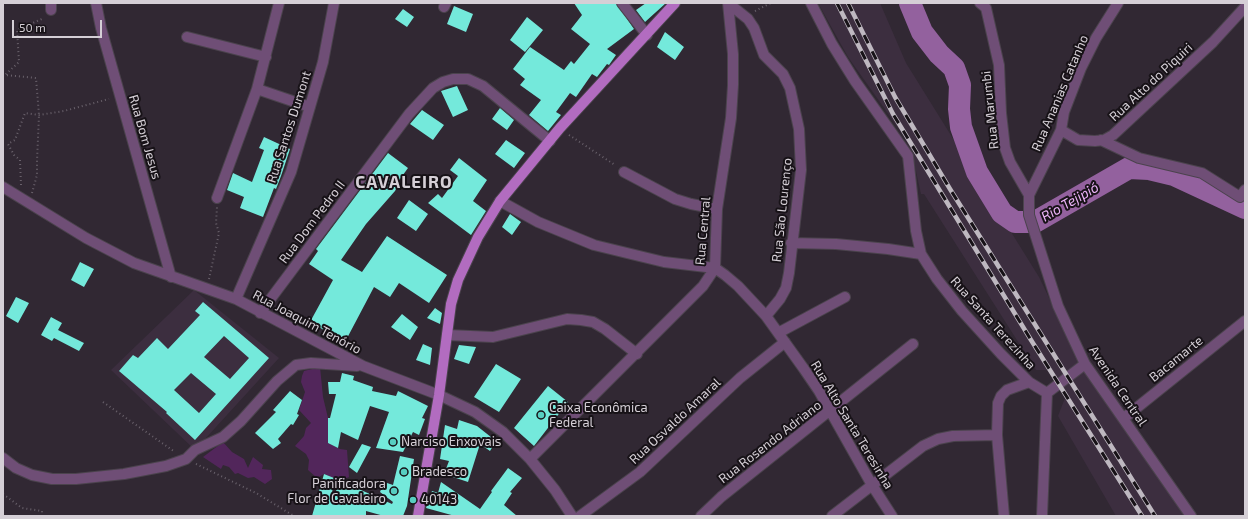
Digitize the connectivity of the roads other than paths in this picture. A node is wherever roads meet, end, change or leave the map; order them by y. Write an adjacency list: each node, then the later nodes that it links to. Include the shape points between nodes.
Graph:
1 (96, 3): 30 (street, Rua Bom Jesus)
2 (279, 3): 13 (street)
3 (334, 3): 15 (street, Rua Santos Dumont, via 323,62)
4 (622, 3): 11 (street)
5 (676, 3): 11 (main road)
6 (728, 3): 25 (street, Rua Central, via 733,85); 27 (street, Rua São Lourenço, via 744,14 754,28 764,55 787,80 793,102 799,129 801,170)
7 (811, 3): 28 (street, Rua Santa Terezinha, via 854,81 908,156)
8 (1118, 3): 16 (street, Rua Ananias Catanho, via 1081,68 1064,112)
9 (985, 5): 22 (street, Rua Marumbi, via 999,65 1005,148)
10 (1245, 7): 18 (street, Rua Alto do Piquiri, via 1213,42 1121,129)
11 (647, 35): 17 (main road)
12 (187, 37): 13 (street)
13 (266, 56): 14 (street)
14 (257, 89): 15 (street); 23 (street)
15 (310, 107): 32 (street, Rua Santos Dumont, via 291,172)
16 (1061, 130): 18 (street, Rua Alto do Piquiri, via 1078,140); 22 (street, Rua Ananias Catanho)
17 (550, 140): 24 (main road); 33 (street, Rua Dom Pedro II, via 483,86 468,79 454,79 432,88 409,114)
18 (1101, 140): 21 (street, via 1139,158 1202,173 1240,197)
19 (624, 172): 25 (street, via 675,199)
20 (3, 187): 30 (street, Rua Joaquim Tenório, via 114,253)
21 (1245, 190)
22 (1029, 195): 26 (street, Rua Marumbi, via 1029,215)
23 (217, 198)
24 (500, 201): 29 (street, via 550,227 594,245 664,262); 37 (main road, via 478,237 458,280 451,304)
25 (717, 209): 29 (street, Rua Central)
26 (1035, 237): 41 (street, Avenida Central, via 1058,306)
27 (792, 243): 28 (street, via 843,245); 34 (street, Rua São Lourenço, via 786,288)
28 (921, 254): 43 (street, Rua Santa Terezinha, via 962,310)
29 (715, 268): 34 (street, Rua Alto Santa Teresinha, via 738,286); 40 (street, Rua Central, via 703,286)
30 (171, 277): 32 (street, Rua Joaquim Tenório)
31 (845, 297): 36 (street)
32 (236, 299): 33 (street, Rua Joaquim Tenório)
33 (260, 313): 42 (street, Rua Joaquim Tenório)
34 (766, 316): 36 (street, Rua Alto Santa Teresinha)
35 (1245, 321): 47 (street, Bacamarte)
36 (778, 333): 38 (street, Rua Alto Santa Teresinha)
37 (447, 335): 40 (street, via 493,337 568,319 581,320 593,322 605,329); 45 (main road)
38 (785, 342): 46 (street, Rua Alto Santa Teresinha, via 819,391); 54 (street, Rua Osvaldo Amaral, via 740,378 655,459)
39 (913, 344): 46 (street, Rua Rosendo Adriano)
40 (637, 354): 50 (street, Rua Central)
41 (1085, 364): 44 (street); 47 (street, Avenida Central)
42 (363, 366): 45 (street, Rua Joaquim Tenório); 49 (street, via 318,363 296,365 223,437 195,450 186,460 166,466 124,474 52,479 32,475 16,468)
43 (1029, 382): 44 (street, Rua Santa Terezinha); 48 (street, via 1006,390 1001,396 997,411)
44 (1048, 393): 59 (street)
45 (439, 395): 50 (street, Rua Joaquim Tenório, via 489,421); 52 (main road)
46 (830, 412): 51 (street, Rua Alto Santa Teresinha); 55 (street, Rua Rosendo Adriano)
47 (1124, 418): 60 (street, Avenida Central)
48 (997, 435): 51 (street, via 938,439 923,446); 58 (street)
49 (3, 458)
50 (530, 460): 53 (street, Rua Joaquim Tenório)
51 (872, 485): 56 (street); 57 (street, Rua Alto Santa Teresinha)
52 (418, 516)
53 (572, 516)
54 (580, 516)
55 (700, 516)
56 (832, 516)
57 (892, 516)
58 (1004, 516)
59 (1042, 516)
60 (1191, 516)

